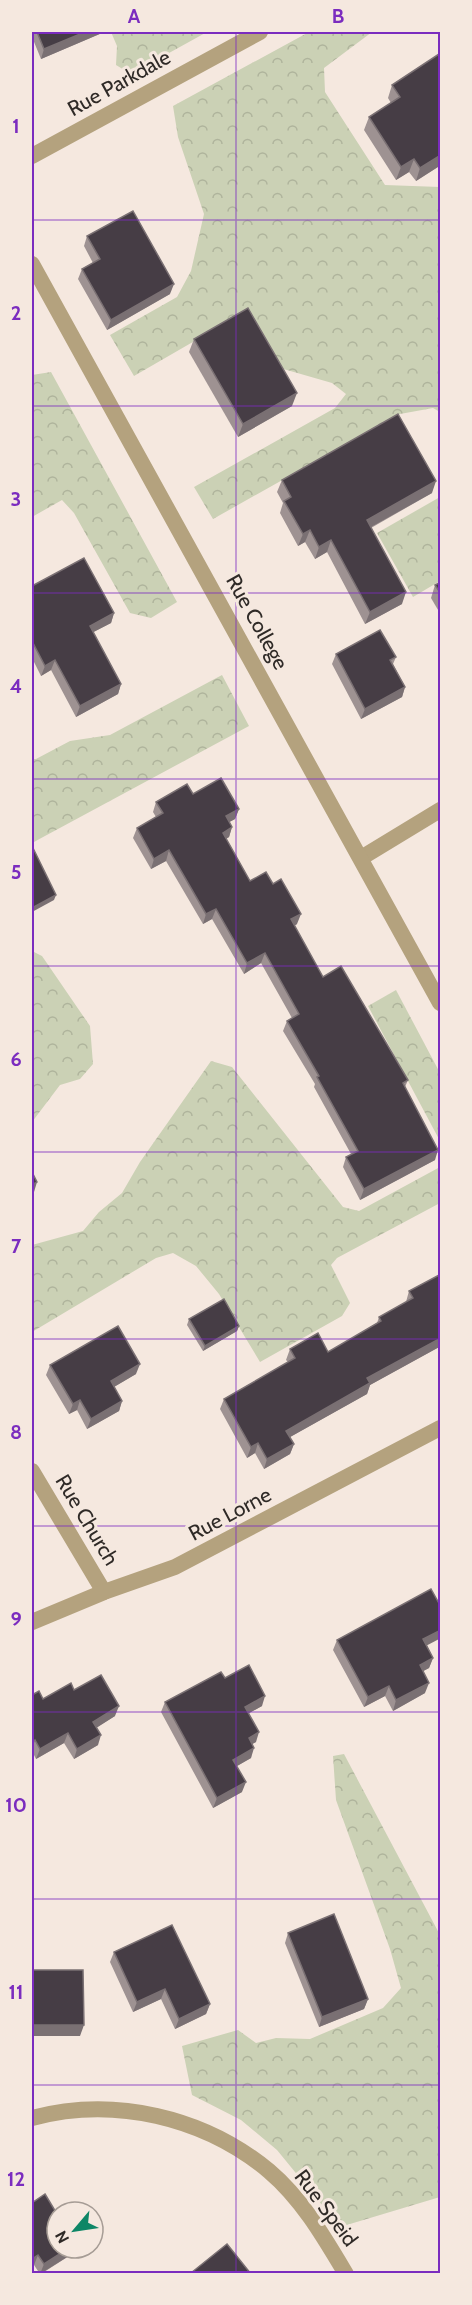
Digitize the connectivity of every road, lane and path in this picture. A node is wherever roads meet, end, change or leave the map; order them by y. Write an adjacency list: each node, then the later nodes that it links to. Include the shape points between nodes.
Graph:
1 (260, 32): 2 (street, Rue Parkdale)
2 (32, 156)
3 (32, 264): 5 (street, Rue College)
4 (441, 810): 5 (street)
5 (361, 858): 6 (street, Rue College)
6 (441, 1003)
7 (441, 1428): 9 (street, Rue Lorne, via 175,1567)
8 (32, 1471): 9 (street, Rue Church)
9 (104, 1592): 10 (street, Rue Lorne)
10 (32, 1622)
11 (32, 2118): 12 (street, Rue Speid, via 99,2108 148,2114 193,2126 236,2146 271,2172 303,2206)
12 (346, 2274)

